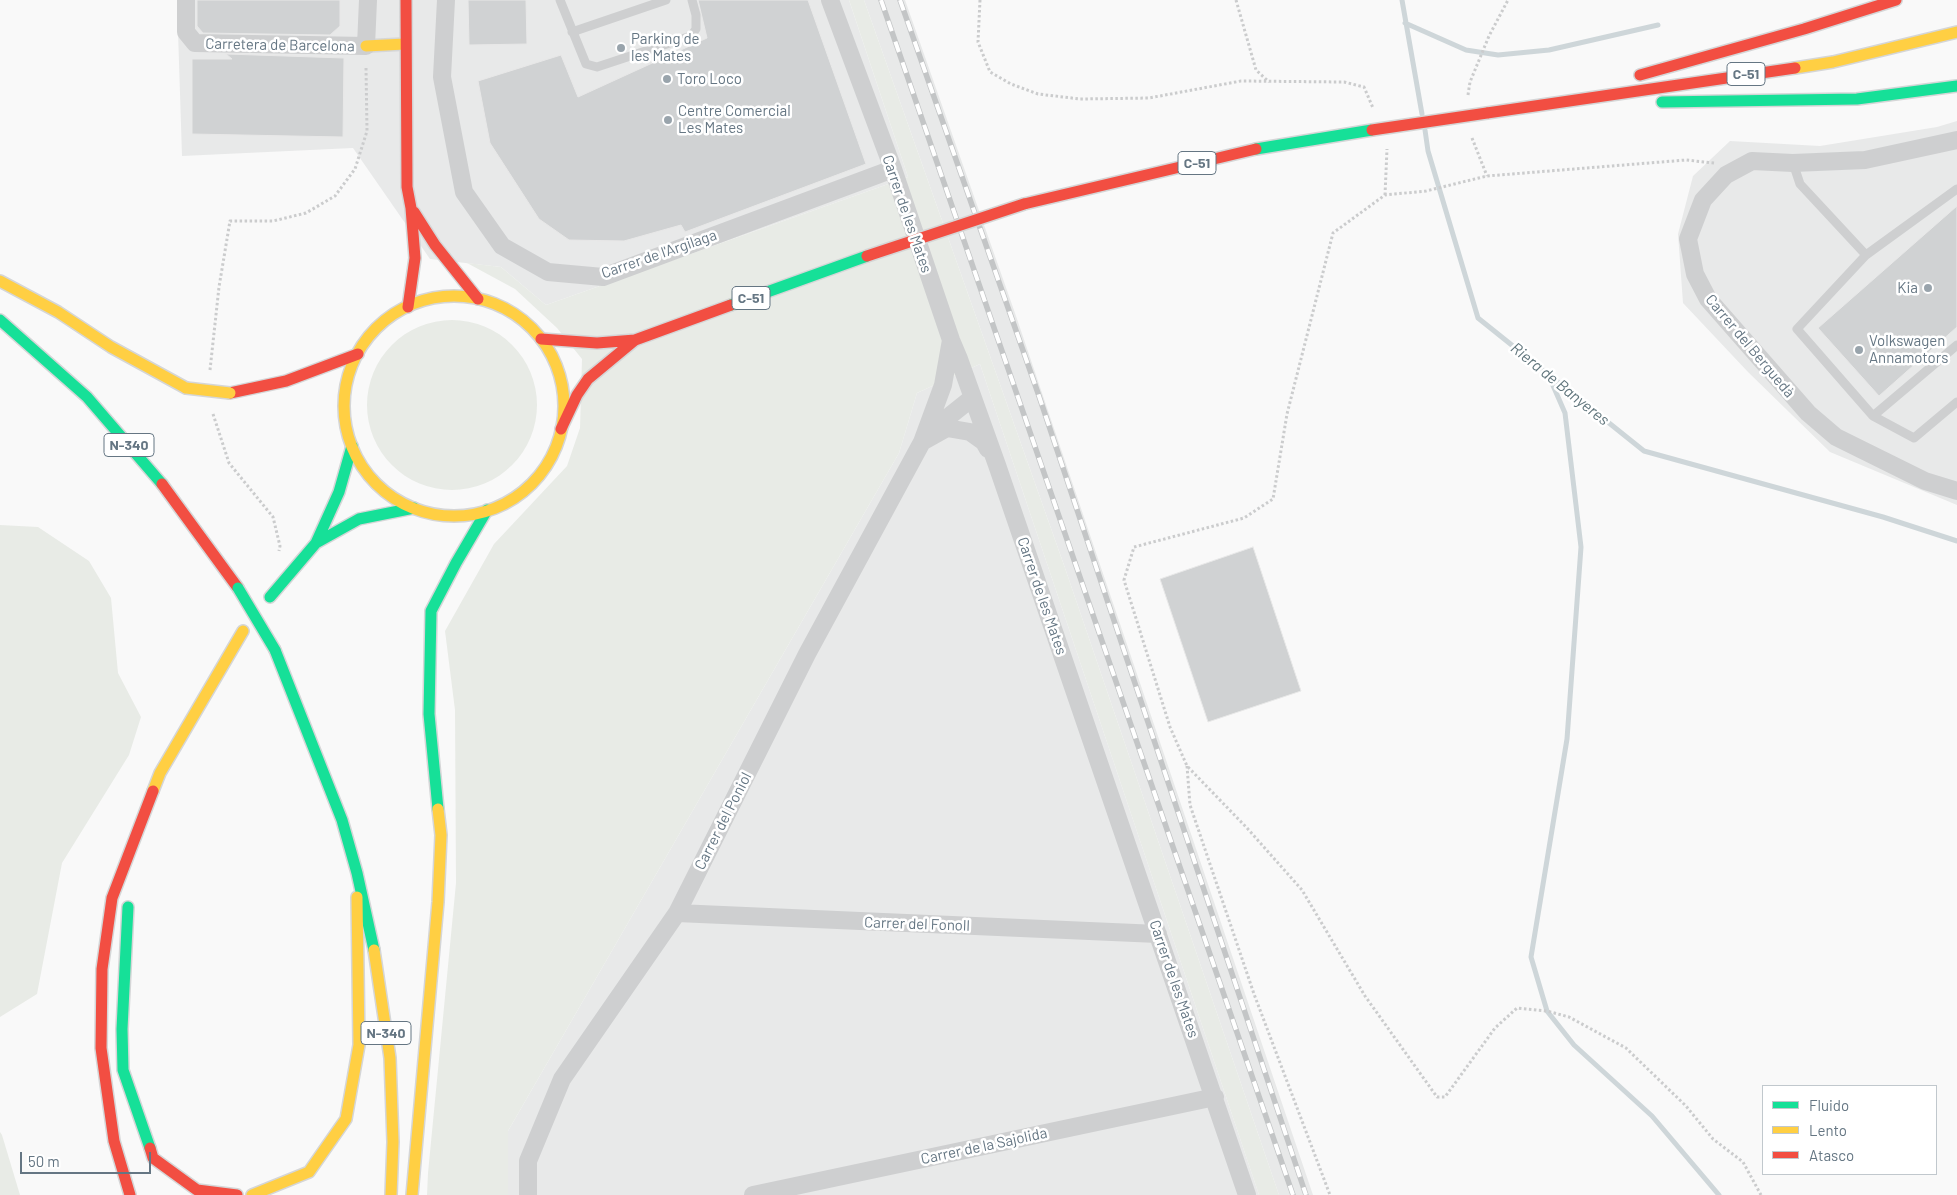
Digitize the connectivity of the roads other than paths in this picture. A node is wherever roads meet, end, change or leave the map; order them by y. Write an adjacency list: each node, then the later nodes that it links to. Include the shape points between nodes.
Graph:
1 (186, 0): 13 (street, Carretera de Barcelona, via 186,32 195,43)
2 (368, 0): 13 (street, Carretera de Barcelona)
3 (406, 0): 12 (main road)
4 (446, 0): 18 (street, Carrer de l'Argilaga, via 442,76 464,192 502,246 548,272 603,277)
5 (560, 0): 10 (lane)
6 (666, 0): 10 (lane)
7 (692, 0): 10 (lane, via 696,29 692,36 597,67 586,64)
8 (830, 0): 18 (street, Carrer de les Mates)
9 (1896, 0): 15 (main road, C-51)
10 (572, 32)
11 (1957, 32): 15 (main road, C-51, via 1834,62)
12 (405, 44): 13 (main road); 20 (main road, via 407,187)
13 (366, 46)
14 (1957, 86): 15 (main road, via 1857,98)
15 (1533, 106): 27 (main road, C-51, bridge, via 1263,147 1024,204 867,256)
16 (1957, 140): 17 (street, Carrer del Berguedà, via 1865,160)
17 (1793, 163): 21 (lane, via 1800,184); 38 (street, Carrer del Berguedà, via 1752,161 1726,175 1703,200 1688,239 1695,274 1708,299 1764,364 1808,413 1836,437 1925,481)
18 (892, 170): 28 (street, Carrer de les Mates)
19 (1957, 189): 21 (lane)
20 (411, 208): 23 (main road, via 435,245); 24 (main road, via 415,258)
21 (1866, 255): 33 (lane, via 1796,329)
22 (0, 281): 30 (main road, bridge, via 186,388 230,393 286,381)
23 (478, 298): 24 (main road, via 442,297); 26 (main road, via 524,320)
24 (408, 307): 30 (main road, via 384,322)
25 (0, 320): 45 (main road, N-340, bridge, via 88,397 167,489 238,588 275,650 342,820)
26 (542, 339): 27 (main road, C-51, via 597,343); 34 (main road, via 561,381 564,413)
27 (635, 340): 34 (main road, C-51, via 588,379)
28 (950, 340): 31 (street, Carrer de les Mates); 35 (street, Carrer del Poniol, via 943,385)
29 (1957, 345): 33 (lane)
30 (358, 354): 36 (main road, via 351,368 345,399)
31 (972, 398): 35 (street, Carrer del Poniol); 37 (street, Carrer de les Mates)
32 (1957, 402): 33 (lane, via 1914,438)
33 (1873, 416)
34 (561, 429): 40 (main road, via 550,460 541,473 517,496)
35 (922, 442): 37 (street, via 947,428 970,432 984,442); 47 (street, Carrer del Poniol, via 807,654)
36 (352, 446): 39 (main road, via 376,483 388,494); 41 (main road, via 339,492)
37 (997, 465): 48 (street, Carrer de les Mates)
38 (1957, 491)
39 (414, 508): 40 (main road, via 458,516); 41 (main road, via 359,520)
40 (487, 510): 55 (main road, via 432,611 429,714 441,835)
41 (316, 542): 42 (main road)
42 (270, 598)
43 (243, 631): 44 (main road, via 160,773)
44 (138, 830): 46 (main road); 51 (main road, via 112,898 102,969 101,1048 114,1141)
45 (357, 873): 53 (main road, via 359,1045 346,1119 309,1172); 54 (main road, N-340, via 372,940 390,1058)
46 (129, 888): 50 (main road, via 118,914 110,983 114,1066); 52 (main road, via 122,1020 123,1070 153,1158 197,1190)
47 (677, 913): 48 (street, Carrer del Fonoll); 56 (street, Carrer del Poniol, via 562,1079 528,1161)
48 (1158, 934): 49 (street, Carrer de les Mates)
49 (1214, 1097): 57 (street, Carrer de la Sajolida); 58 (street, Carrer de les Mates)
50 (120, 1103)
51 (130, 1195)
52 (237, 1195)
53 (252, 1195)
54 (392, 1195)
55 (412, 1195)
56 (528, 1195)
57 (753, 1195)
58 (1247, 1195)

